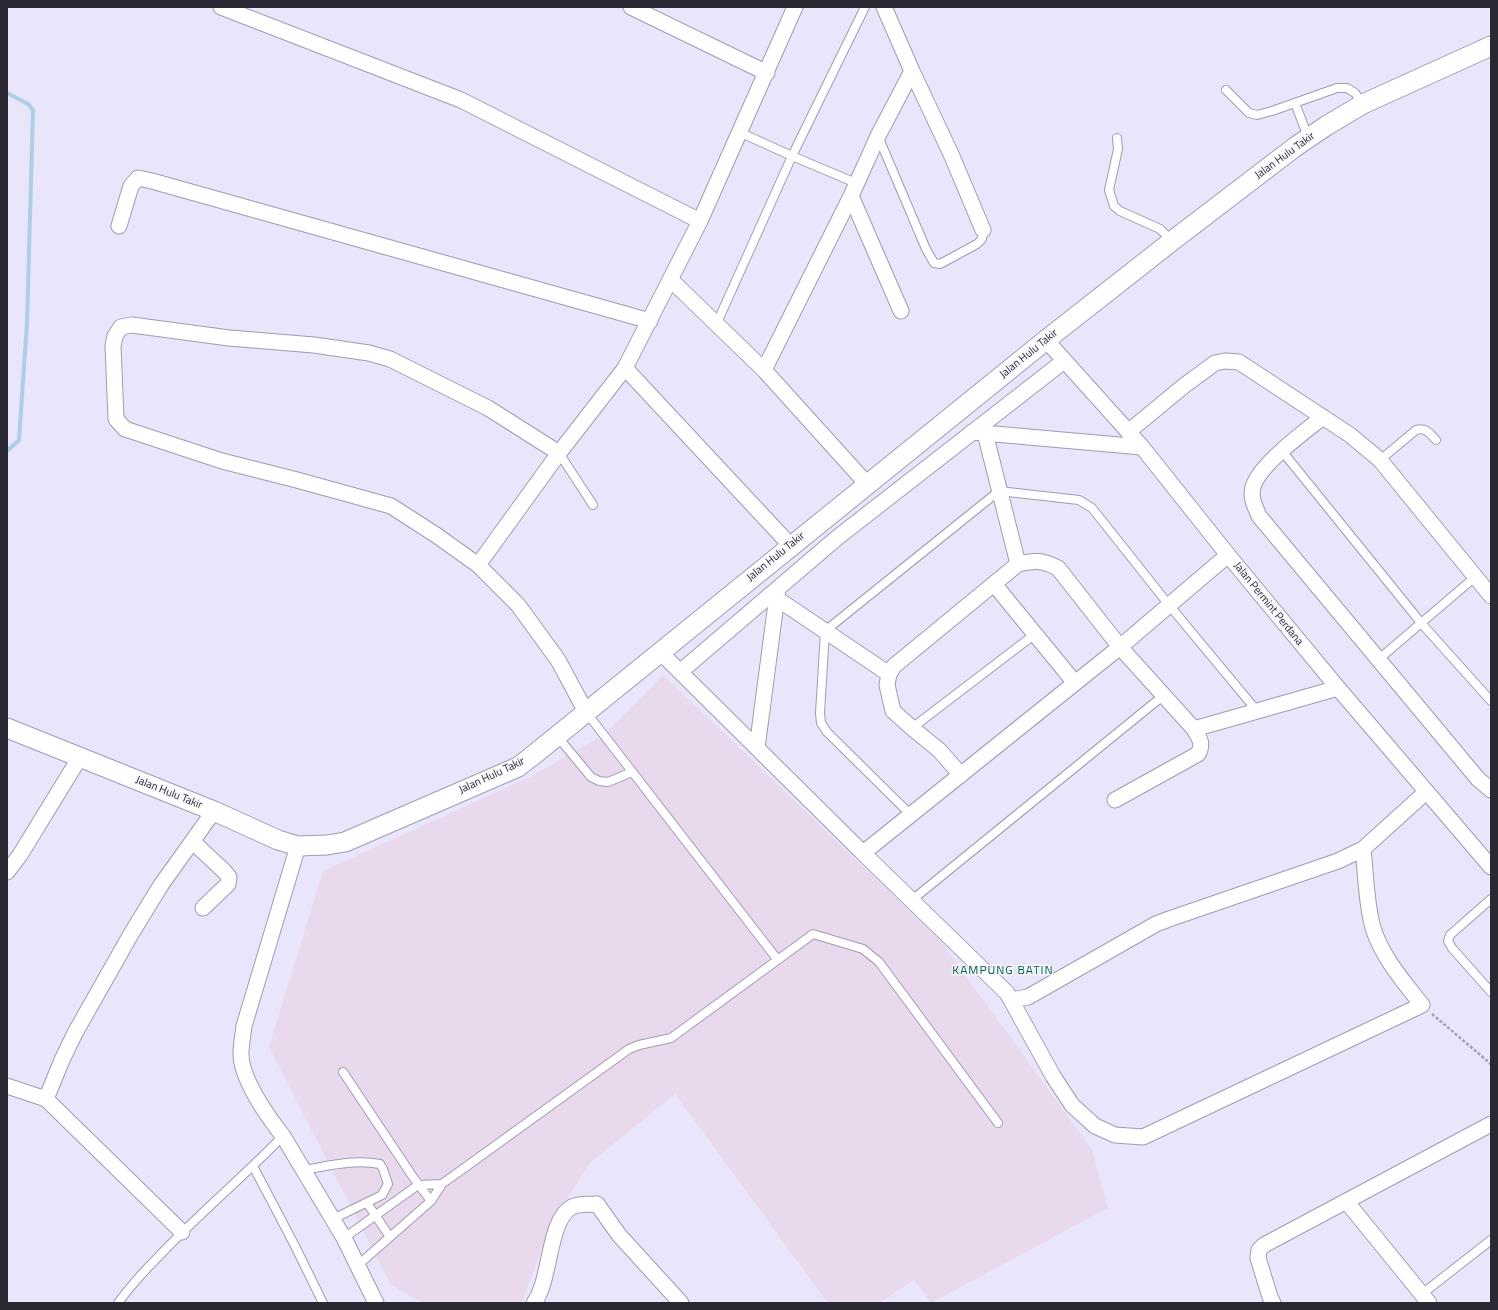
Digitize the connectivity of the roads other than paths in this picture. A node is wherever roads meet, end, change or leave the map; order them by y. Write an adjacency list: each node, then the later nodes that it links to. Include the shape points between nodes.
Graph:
1 (221, 7): 18 (street, via 460,100)
2 (631, 7): 8 (street)
3 (795, 7): 8 (street)
4 (865, 7): 16 (lane)
5 (884, 7): 7 (street)
6 (1491, 46): 11 (street, Jalan Hulu Takir)
7 (912, 71): 13 (street); 20 (street)
8 (767, 73): 12 (street)
9 (1226, 90): 10 (lane, via 1249,113 1257,115)
10 (1295, 103): 11 (lane, via 1337,88 1347,88); 15 (lane)
11 (1363, 104): 15 (street, Jalan Hulu Takir)
12 (739, 132): 16 (lane); 18 (street)
13 (878, 136): 17 (street); 20 (lane, via 926,249 934,262 940,264 977,244 982,239)
14 (1117, 138): 21 (lane, via 1118,149 1110,190 1114,206 1160,229)
15 (1309, 138): 21 (street, Jalan Hulu Takir)
16 (792, 156): 17 (lane); 25 (lane)
17 (854, 189): 23 (street); 29 (street)
18 (700, 221): 22 (street)
19 (119, 226): 24 (street, via 131,186 138,178 152,180)
20 (983, 230)
21 (1172, 241): 26 (street, Jalan Hulu Takir)
22 (671, 280): 24 (street); 25 (street)
23 (901, 311)
24 (650, 321): 28 (street)
25 (716, 325): 29 (street)
26 (1046, 340): 27 (street, Jalan Permint Perdana); 38 (street, Jalan Hulu Takir)
27 (1064, 361): 31 (street); 32 (street, Jalan Permint Perdana)
28 (625, 368): 36 (street); 41 (street)
29 (764, 370): 38 (street)
30 (1323, 417): 32 (street, via 1239,362 1225,361 1215,364 1185,385); 35 (street); 37 (street)
31 (979, 432): 34 (street); 39 (street); 47 (street, via 838,537)
32 (1128, 432): 34 (street, Jalan Permint Perdana)
33 (1436, 440): 37 (lane, via 1426,430 1416,430)
34 (1142, 447): 42 (street, Jalan Permint Perdana)
35 (1282, 451): 50 (lane); 55 (street, via 1258,474 1253,487 1252,501 1259,516)
36 (559, 453): 40 (lane); 44 (street); 44 (street, via 488,408 390,359 369,353 132,325 121,327 115,336 113,346 116,419 125,429 222,461 391,506 436,534)
37 (1380, 460): 45 (street)
38 (868, 484): 41 (street, Jalan Hulu Takir)
39 (999, 491): 43 (street); 49 (lane, via 1079,500 1092,508); 51 (lane)
40 (593, 505)
41 (791, 546): 54 (street, Jalan Hulu Takir)
42 (1228, 555): 49 (street); 59 (street, Jalan Permint Perdana)
43 (1018, 564): 46 (street); 53 (street, via 1045,562 1058,568)
44 (478, 565): 63 (street, via 518,604 558,660)
45 (1475, 577): 48 (street); 50 (lane)
46 (994, 584): 52 (street); 57 (street, via 894,666)
47 (777, 593): 51 (street); 56 (street); 68 (street)
48 (1491, 596)
49 (1169, 605): 53 (street); 62 (lane)
50 (1422, 624): 55 (lane); 61 (lane)
51 (825, 631): 57 (street); 76 (lane, via 821,723 827,732)
52 (1035, 634): 58 (street); 65 (lane)
53 (1120, 647): 58 (street); 60 (street)
54 (660, 652): 56 (street); 63 (street, Jalan Hulu Takir)
55 (1379, 659): 72 (street, via 1478,779)
56 (680, 672): 68 (street)
57 (889, 674): 65 (street, via 887,685 893,711)
58 (1075, 683): 71 (street)
59 (1338, 688): 62 (street); 73 (street, Jalan Permint Perdana)
60 (1164, 695): 66 (street); 84 (lane)
61 (1491, 701)
62 (1257, 711): 66 (street)
63 (586, 712): 67 (street, Jalan Hulu Takir); 70 (lane)
64 (7, 728): 69 (street, Jalan Hulu Takir)
65 (912, 728): 71 (street, via 939,750)
66 (1194, 729): 74 (street, via 1200,740 1201,748 1198,754)
67 (557, 736): 70 (lane, via 591,777 599,781 608,782); 78 (street, Jalan Hulu Takir, via 518,767 345,842)
68 (757, 748): 80 (street)
69 (80, 757): 75 (street, Jalan Hulu Takir); 82 (street)
70 (632, 772): 86 (lane)
71 (961, 775): 76 (street)
72 (1491, 790)
73 (1426, 792): 79 (street); 81 (street, Jalan Permint Perdana)
74 (1115, 800)
75 (214, 811): 77 (street); 78 (street, Jalan Hulu Takir, via 278,840)
76 (911, 815): 80 (street)
77 (193, 842): 85 (street, via 229,877 228,884); 91 (street, via 161,885 131,934 75,1033)
78 (298, 846): 94 (street, via 244,1026 241,1055 247,1078 269,1118)
79 (1363, 849): 88 (street, via 1338,861 1156,924 1028,996); 88 (street, via 1374,928 1395,971 1422,1005 1143,1137 1115,1135 1096,1126 1072,1105 1053,1076)
80 (863, 854): 84 (street)
81 (1491, 867)
82 (7, 872)
83 (1491, 899): 87 (lane, via 1450,935 1448,941)
84 (912, 900): 88 (street)
85 (203, 908)
86 (777, 959): 92 (lane, via 813,934 863,949 879,962); 97 (lane, via 670,1038 639,1044 629,1049)
87 (1491, 992)
88 (1012, 1000)
89 (343, 1072): 98 (lane)
90 (7, 1086): 91 (street)
91 (46, 1099): 104 (street)
92 (998, 1124)
93 (1491, 1124): 100 (street)
94 (283, 1136): 95 (lane); 96 (street)
95 (253, 1166): 104 (lane); 111 (lane)
96 (303, 1170): 101 (lane, via 347,1163 380,1164 388,1184 382,1195); 103 (street)
97 (442, 1184): 98 (lane); 99 (lane)
98 (418, 1185): 99 (lane); 102 (lane)
99 (431, 1201): 105 (lane)
100 (1346, 1201): 109 (street); 115 (street, via 1259,1250 1258,1258)
101 (367, 1203): 102 (lane); 103 (lane)
102 (375, 1216): 105 (lane); 106 (lane)
103 (333, 1219): 106 (street)
104 (182, 1232): 110 (lane)
105 (390, 1237): 108 (lane)
106 (344, 1238): 108 (street)
107 (1491, 1240): 109 (lane)
108 (358, 1265): 112 (street)
109 (1426, 1299)
110 (118, 1303)
111 (323, 1303)
112 (376, 1303)
113 (534, 1303): 114 (street, via 564,1212 573,1206 597,1204 619,1235)
114 (681, 1303)
115 (1273, 1303)

